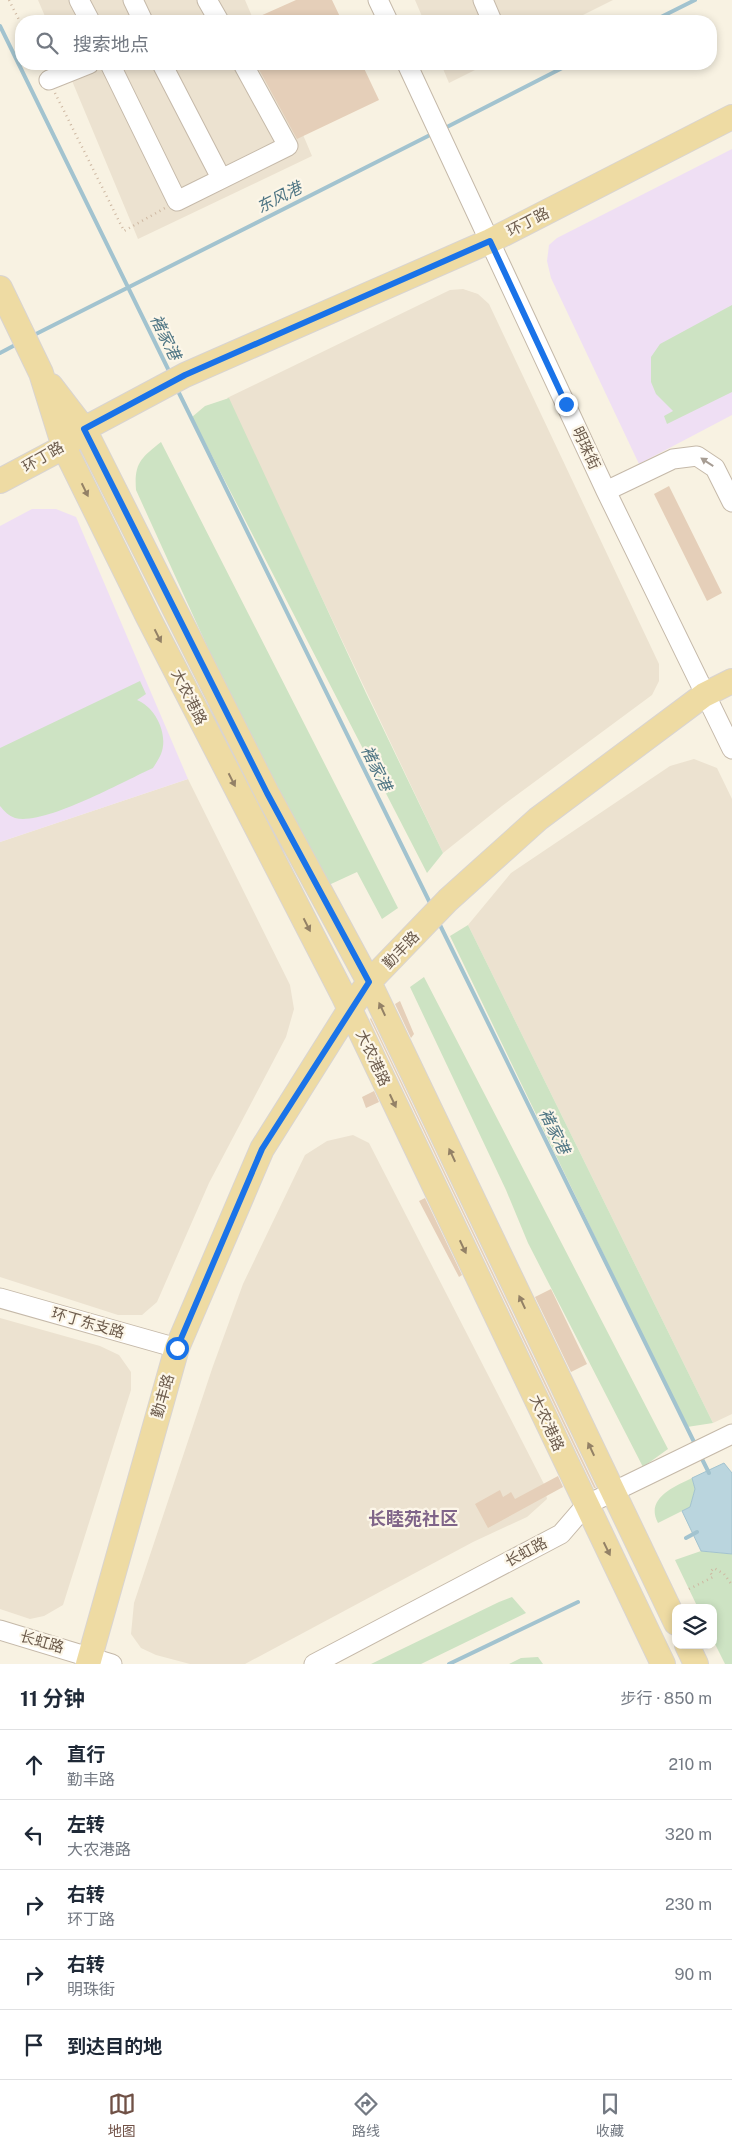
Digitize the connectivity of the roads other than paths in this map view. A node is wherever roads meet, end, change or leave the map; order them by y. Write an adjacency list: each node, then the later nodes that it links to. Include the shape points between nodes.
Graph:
1 (80, 0): 6 (street)
2 (133, 0): 7 (street)
3 (207, 0): 8 (street)
4 (378, 0): 9 (street)
5 (483, 0): 10 (street)
6 (87, 15)
7 (140, 15)
8 (216, 15)
9 (385, 15)
10 (489, 15)
11 (74, 70): 16 (street)
12 (113, 70): 18 (street, via 177,201)
13 (165, 70): 18 (street)
14 (246, 70): 18 (street, via 288,146)
15 (410, 70): 19 (street, 明珠街)
16 (49, 80)
17 (732, 117): 19 (main road, 环丁路)
18 (222, 178)
19 (490, 241): 22 (main road, 环丁路, via 185,375); 25 (street, 明珠街)
20 (3, 295): 21 (main road, 大农港路)
21 (41, 373): 22 (main road, 大农港路); 23 (main road, 大农港路)
22 (84, 429): 23 (main road, 环丁路); 30 (main road, 大农港路, via 267,793)
23 (64, 447): 24 (main road, 环丁路); 31 (main road, 大农港路, one-way to 31)
24 (0, 481)
25 (606, 491): 26 (street, one-way to 25, via 715,468 697,456 673,459); 28 (street, 明珠街)
26 (732, 502)
27 (732, 681): 28 (main road, 勤丰路)
28 (704, 695): 29 (street, 明珠街); 30 (main road, 勤丰路, via 538,819 448,900)
29 (732, 749)
30 (369, 982): 31 (main road, 勤丰路); 35 (main road, 大农港路, one-way to 30)
31 (350, 1009): 33 (main road, 勤丰路, via 262,1149); 36 (main road, 大农港路, one-way to 36)
32 (0, 1298): 33 (street, 环丁东支路)
33 (177, 1348): 40 (main road, 勤丰路)
34 (732, 1434): 35 (street, 长虹路)
35 (612, 1493): 36 (street, 长虹路); 37 (main road, 大农港路)
36 (586, 1505): 42 (street, 长虹路, via 561,1534); 43 (main road, 大农港路, one-way to 43)
37 (672, 1615)
38 (0, 1630): 40 (street, 长虹路)
39 (689, 1649): 44 (main road)
40 (89, 1660): 41 (street, 长虹路)
41 (112, 1664)
42 (314, 1664)
43 (663, 1664)
44 (696, 1664)

